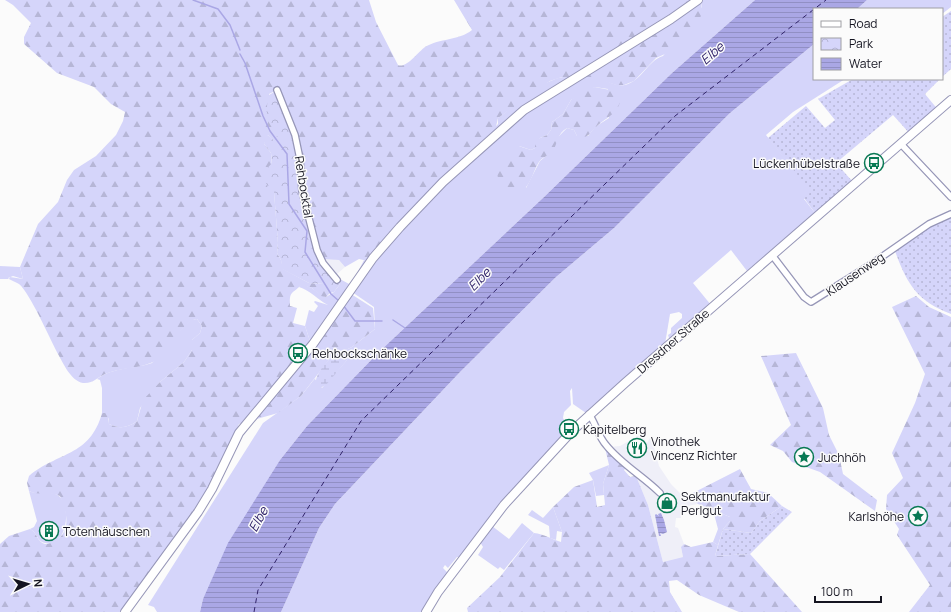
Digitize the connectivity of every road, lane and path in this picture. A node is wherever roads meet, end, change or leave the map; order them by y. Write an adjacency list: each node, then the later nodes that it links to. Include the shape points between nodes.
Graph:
1 (698, 0): 11 (main road, via 524,110 443,182 392,235 313,344 239,433 198,512)
2 (277, 90): 8 (street, Rehbocktal, via 297,139 302,191 317,250 323,263)
3 (951, 100): 4 (main road, Dresdner Straße)
4 (901, 144): 5 (street); 7 (main road, Dresdner Straße)
5 (951, 197)
6 (951, 214): 7 (street, Klausenweg, via 929,224 870,266 811,302 804,297)
7 (772, 255): 9 (main road, Dresdner Straße)
8 (337, 280)
9 (589, 414): 10 (street, via 606,445); 12 (main road, Dresdner Straße, via 504,505 438,592)
10 (660, 493)
11 (125, 612)
12 (426, 612)

